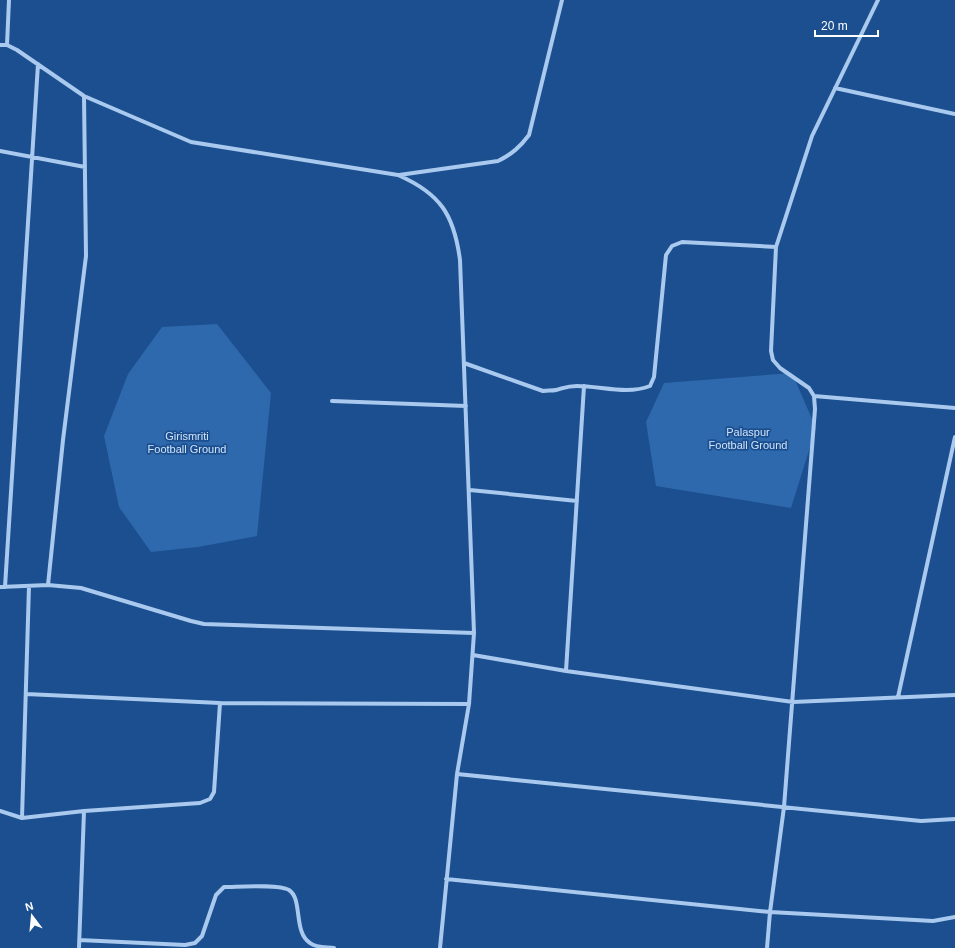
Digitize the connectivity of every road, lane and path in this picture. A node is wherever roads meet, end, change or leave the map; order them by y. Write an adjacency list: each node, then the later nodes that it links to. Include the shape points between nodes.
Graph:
1 (9, 0): 5 (street)
2 (562, 0): 13 (street, via 529,135 522,145 498,161)
3 (878, 0): 7 (street)
4 (0, 45): 5 (street)
5 (7, 46): 6 (street)
6 (38, 64): 8 (street); 11 (street)
7 (835, 88): 9 (street); 14 (street, via 807,151)
8 (84, 96): 12 (street); 13 (street, via 191,142)
9 (955, 114)
10 (0, 151): 11 (street)
11 (32, 157): 12 (street); 26 (street)
12 (85, 167): 24 (street, via 86,256)
13 (398, 175): 15 (street, via 414,182 430,194 452,222 460,260)
14 (776, 247): 16 (street, via 682,242 672,246 666,255 654,377 650,386 630,390); 17 (street, via 771,351 773,360 780,368 809,388)
15 (464, 363): 16 (street, via 543,391 566,386); 19 (street)
16 (584, 386): 23 (street)
17 (814, 396): 20 (street); 33 (street)
18 (332, 401): 19 (street)
19 (466, 406): 22 (street)
20 (955, 408)
21 (955, 437): 32 (street)
22 (470, 490): 23 (street); 27 (street)
23 (577, 501): 29 (street)
24 (48, 585): 25 (street); 27 (street, via 81,588 204,624)
25 (29, 586): 26 (street); 30 (street)
26 (2, 587)
27 (474, 634): 28 (street)
28 (473, 655): 29 (street); 35 (street)
29 (566, 671): 33 (street)
30 (26, 694): 34 (street); 40 (street)
31 (955, 695): 32 (street)
32 (898, 698): 33 (street)
33 (793, 702): 37 (street)
34 (220, 703): 35 (street); 39 (street, via 214,792 210,799 200,803)
35 (469, 704): 36 (street)
36 (457, 774): 37 (street); 42 (street)
37 (784, 807): 41 (street, via 921,821); 43 (street)
38 (0, 811): 40 (street)
39 (84, 811): 40 (street); 45 (street)
40 (22, 818)
41 (955, 819)
42 (446, 879): 43 (street); 48 (street)
43 (770, 912): 44 (street, via 933,921); 49 (street)
44 (955, 917)
45 (79, 940): 46 (street); 47 (street, via 185,945 195,943 202,936 216,895 224,887 281,887 290,891 295,898 303,937 311,944)
46 (79, 948)
47 (334, 948)
48 (440, 948)
49 (767, 948)

